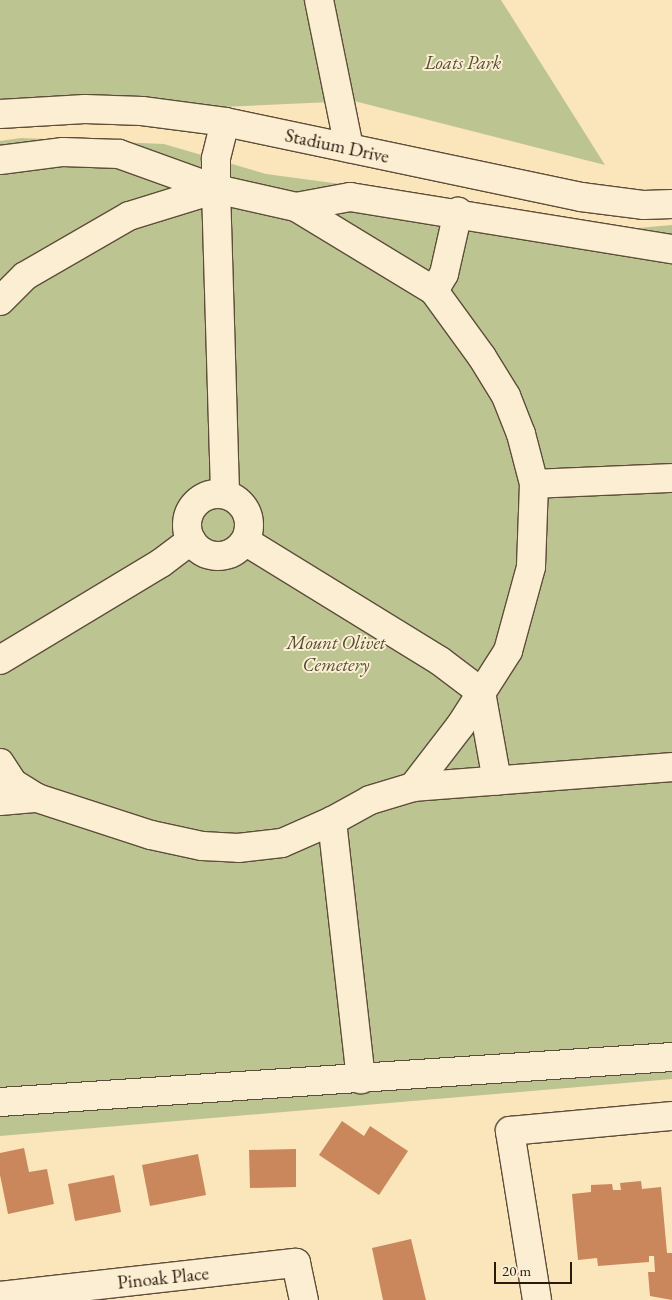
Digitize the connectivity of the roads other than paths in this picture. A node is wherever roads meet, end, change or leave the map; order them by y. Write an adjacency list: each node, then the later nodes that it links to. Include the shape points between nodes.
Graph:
1 (318, 0): 4 (street)
2 (0, 114): 3 (street, Stadium Drive, via 84,109 142,111)
3 (225, 122): 4 (street, Stadium Drive); 6 (street, via 216,160)
4 (349, 148): 7 (street, Stadium Drive, via 581,197 644,205)
5 (0, 160): 6 (street, via 63,152 119,154)
6 (216, 189): 8 (street); 12 (street, via 129,216 25,276); 15 (street)
7 (672, 204)
8 (296, 207): 9 (street, via 350,197); 11 (street)
9 (458, 212): 10 (street); 11 (street, via 444,274)
10 (672, 249)
11 (434, 291): 14 (street, via 454,314 506,396 521,434)
12 (0, 301)
13 (672, 478): 14 (street)
14 (534, 484): 19 (street, via 531,568 522,610 508,651)
15 (225, 494): 16 (street, via 236,499 249,518); 17 (street, via 213,493 193,506 187,528)
16 (245, 541): 17 (street, via 228,554 207,554); 19 (street, via 440,661)
17 (194, 544): 18 (street)
18 (0, 660)
19 (481, 692): 22 (street); 23 (street, via 460,726)
20 (0, 763): 24 (street, via 13,783)
21 (672, 766): 22 (street)
22 (497, 780): 23 (street)
23 (413, 787): 26 (street, via 370,800)
24 (37, 798): 25 (street); 26 (street, via 151,835 202,846 238,848 282,843)
25 (0, 801)
26 (332, 821): 28 (street)
27 (672, 1057): 28 (street)
28 (361, 1079): 29 (street)
29 (0, 1102)
30 (672, 1116): 33 (street, via 510,1131)
31 (0, 1296): 32 (street, Pinoak Place, via 296,1263)
32 (304, 1300)
33 (537, 1300)

